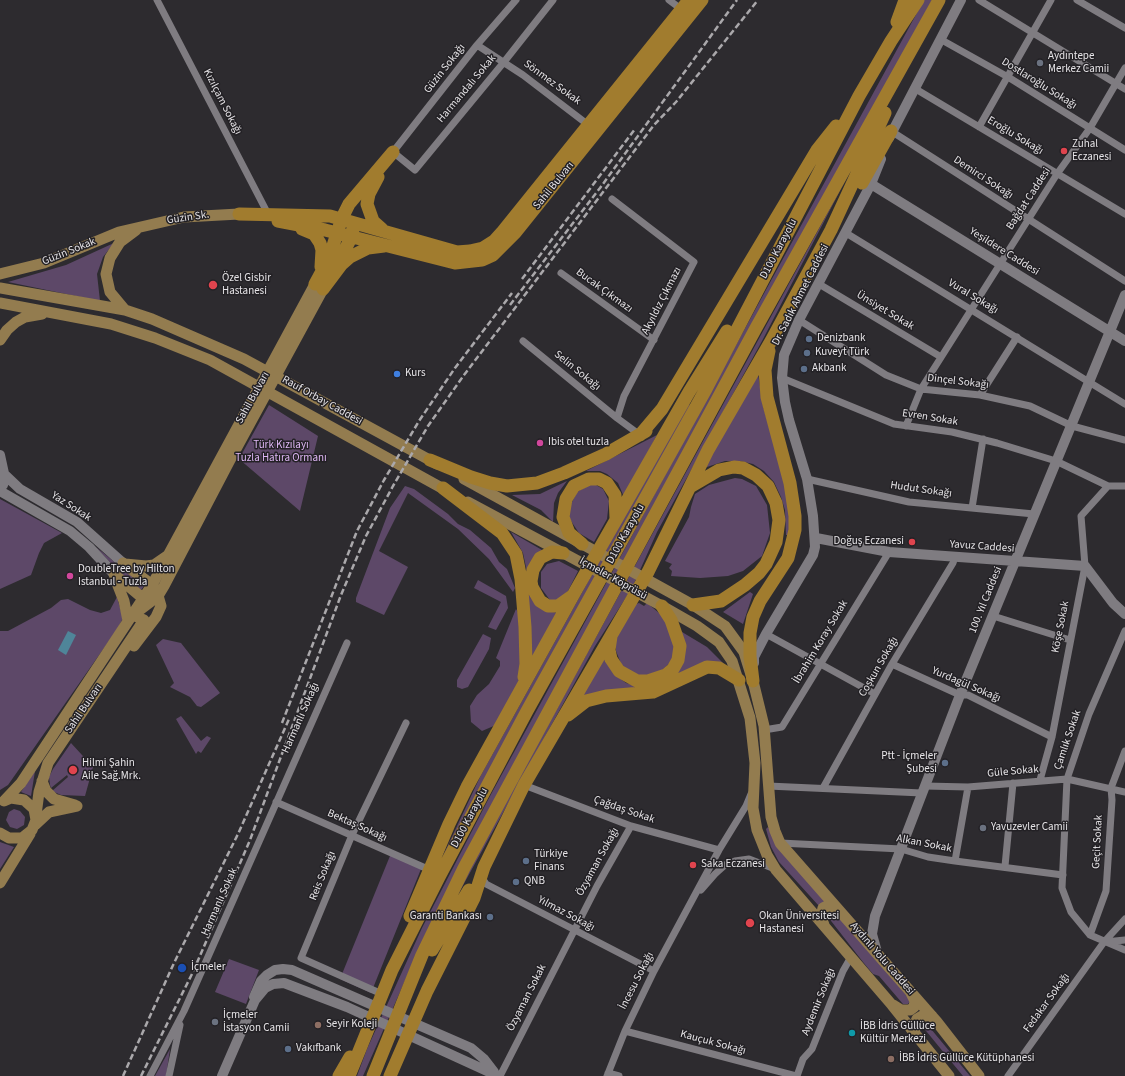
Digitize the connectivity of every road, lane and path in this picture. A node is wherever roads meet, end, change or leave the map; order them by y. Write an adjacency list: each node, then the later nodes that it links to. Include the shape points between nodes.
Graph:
1 (157, 0): 39 (street, Kızılçam Sokağı)
2 (516, 0): 19 (street, Güzin Sokağı)
3 (553, 0): 20 (street, Harmandalı Sokak)
4 (669, 0): 13 (street)
5 (702, 0): 31 (highway, Sahil Bulvarı)
6 (905, 0): 18 (highway)
7 (918, 0): 18 (highway, D100 Karayolu)
8 (940, 0): 17 (highway, D100 Karayolu)
9 (961, 0): 16 (street, Dr. Sadık Ahmet Caddesi)
10 (979, 0): 15 (street)
11 (1051, 0): 15 (street)
12 (1077, 0): 14 (street)
13 (685, 5): 27 (highway, Sahil Bulvarı)
14 (1125, 28)
15 (1032, 32): 22 (street); 23 (street)
16 (940, 39): 22 (street, Dostlaroğlu Sokağı); 24 (street, Dr. Sadık Ahmet Caddesi)
17 (917, 40): 43 (highway); 182 (highway, D100 Karayolu, via 658,507 464,868 422,954)
18 (891, 41): 26 (highway, D100 Karayolu)
19 (477, 45): 20 (street, Sönmez Sokak); 33 (street, Güzin Sokağı)
20 (504, 62): 27 (street, Sönmez Sokak); 33 (street, Harmandalı Sokak, via 415,170)
21 (1125, 68): 23 (street, Bağdat Caddesi)
22 (1008, 77): 28 (street); 29 (street, Dostlaroğlu Sokağı)
23 (1115, 83): 25 (street); 29 (street, Bağdat Caddesi)
24 (914, 88): 28 (street, Eroğlu Sokağı); 30 (street, Dr. Sadık Ahmet Caddesi)
25 (1125, 89)
26 (860, 96): 48 (highway, D100 Karayolu); 80 (highway, via 817,150 662,409)
27 (590, 124): 31 (street, via 593,133); 45 (highway, Sahil Bulvarı, via 504,231 483,248 458,252)
28 (979, 127): 34 (street, Eroğlu Sokağı)
29 (1090, 128): 32 (street, Dostlaroğlu Sokağı); 34 (street, Bağdat Caddesi)
30 (891, 131): 35 (street, Dr. Sadık Ahmet Caddesi); 41 (street, Demirci Sokağı); 43 (highway)
31 (583, 150): 49 (highway, Sahil Bulvarı, via 515,233 493,255 482,260 455,263)
32 (1125, 150)
33 (393, 152): 40 (highway, Sahil Bulvarı, via 358,191); 45 (highway, via 369,194 367,204 378,228)
34 (1057, 174): 38 (street, Eroğlu Sokağı); 41 (street, Bağdat Caddesi)
35 (871, 184): 46 (street, Dr. Sadık Ahmet Caddesi); 50 (street, Yeşildere Caddesi)
36 (612, 199): 66 (street, Akyıldız Çıkmazı, via 694,262)
37 (239, 214): 39 (highway); 42 (main road, Güzin Sk., via 184,217)
38 (1125, 214)
39 (273, 218): 40 (highway, via 308,215); 44 (highway); 55 (highway, via 314,234 322,250)
40 (342, 218): 44 (highway, Sahil Bulvarı); 45 (highway, Sahil Bulvarı); 47 (highway, via 353,227)
41 (1028, 220): 50 (street, Bağdat Caddesi); 53 (street, Demirci Sokağı)
42 (138, 228): 52 (main road, Güzin Sokak, via 119,232 44,263); 60 (main road, via 120,242 110,258 106,274 110,292)
43 (831, 230): 68 (highway)
44 (337, 233): 47 (highway); 55 (highway, Sahil Bulvarı)
45 (389, 233)
46 (846, 233): 54 (street, Dr. Sadık Ahmet Caddesi); 59 (street, Vural Sokağı)
47 (352, 236): 49 (highway, Sahil Bulvarı); 55 (highway, Sahil Bulvarı)
48 (782, 243): 74 (highway); 174 (highway, D100 Karayolu, via 706,389 512,739)
49 (396, 246): 55 (highway, via 376,246 350,257)
50 (1000, 264): 59 (street, Bağdat Caddesi); 63 (street, Yeşildere Caddesi)
51 (561, 273): 66 (street, Bucak Çıkmazı)
52 (0, 274)
53 (1125, 281)
54 (819, 284): 62 (street, Dr. Sadık Ahmet Caddesi); 70 (street, Ünsiyet Sokak)
55 (319, 286): 100 (main road, Sahil Bulvarı, via 221,456); 108 (main road, Sahil Bulvarı)
56 (0, 288): 60 (main road, Rauf Orbay Caddesi)
57 (1125, 295): 63 (street, 100. Yıl Caddesi)
58 (0, 303): 61 (main road, Rauf Orbay Caddesi)
59 (971, 309): 64 (street, Vural Sokağı); 70 (street, Bağdat Caddesi)
60 (125, 310): 84 (main road, Rauf Orbay Caddesi, via 244,359)
61 (49, 313): 65 (main road, via 22,319 7,330); 90 (main road, Rauf Orbay Caddesi, via 97,321 140,333 210,360)
62 (799, 320): 71 (street, Dr. Sadık Ahmet Caddesi, via 784,354); 73 (street, Dinçel Sokağı, via 886,375)
63 (1109, 332): 69 (street, Yeşildere Caddesi); 72 (street, 100. Yıl Caddesi)
64 (1017, 337): 72 (street, Vural Sokağı); 75 (street)
65 (0, 340)
66 (654, 340): 77 (street, Akyıldız Çıkmazı, via 624,396)
67 (523, 341): 77 (street, Selin Sokağı)
68 (771, 341): 91 (highway); 124 (highway, via 765,370 767,397 790,483 795,530 788,558 760,601 753,617 750,656)
69 (1125, 341)
70 (941, 357): 73 (street, Bağdat Caddesi)
71 (782, 378): 78 (street, Evren Sokak, via 894,424); 87 (street, Dr. Sadık Ahmet Caddesi, via 789,420)
72 (1089, 380): 76 (street, Vural Sokağı); 79 (street, 100. Yıl Caddesi)
73 (921, 389): 75 (street, Dinçel Sokağı); 78 (street, Bağdat Caddesi)
74 (689, 392): 80 (highway, via 659,421); 95 (highway)
75 (980, 395): 79 (street, Dinçel Sokağı, via 1030,406)
76 (1125, 404)
77 (617, 418): 80 (street)
78 (906, 426): 81 (street, Evren Sokak)
79 (1072, 426): 82 (street, Dinçel Sokağı); 85 (street, 100. Yıl Caddesi)
80 (640, 435): 84 (highway, via 599,457 537,483 508,486 490,483)
81 (983, 439): 85 (street, Evren Sokak); 93 (street)
82 (1125, 440)
83 (0, 455): 86 (street)
84 (430, 460): 97 (main road, Rauf Orbay Caddesi)
85 (1056, 461): 88 (street, Evren Sokak); 94 (street, 100. Yıl Caddesi)
86 (2, 472): 92 (street, via 5,481); 103 (street, Yaz Sokak, via 20,489 77,522)
87 (807, 479): 93 (street, Hudut Sokağı, via 909,502); 96 (street, Dr. Sadık Ahmet Caddesi)
88 (1108, 486): 89 (street); 104 (street, Köşe Sokak, via 1082,516)
89 (1125, 486)
90 (443, 488): 99 (main road, Rauf Orbay Caddesi); 125 (highway, via 502,533 516,554 521,579 526,649)
91 (688, 488): 110 (highway, via 712,472 726,468 743,468 768,486 776,503 779,520 776,542 759,573 721,601); 115 (highway, via 648,572)
92 (0, 489): 105 (street, Yaz Sokak, via 70,531)
93 (972, 508): 94 (street, Hudut Sokağı)
94 (1034, 514): 102 (street, 100. Yıl Caddesi)
95 (615, 522): 97 (highway, via 616,501 610,487 603,481 594,479 579,483 568,494 563,517 569,533); 107 (highway)
96 (816, 538): 98 (street, Yavuz Caddesi); 117 (street, Dr. Sadık Ahmet Caddesi, via 813,555)
97 (582, 544): 110 (main road, İçmeler Köprüsü)
98 (889, 552): 101 (street, Yavuz Caddesi); 120 (street, İbrahim Koray Sokak)
99 (563, 553): 107 (highway, via 552,552 540,558 533,570 532,587 540,601 548,606 567,601); 111 (main road, İçmeler Köprüsü)
100 (169, 555): 103 (main road, via 159,562 146,566); 106 (main road, Sahil Bulvarı)
101 (955, 557): 102 (street, Yavuz Caddesi); 121 (street, Coşkun Sokağı)
102 (1015, 561): 104 (street, Yavuz Caddesi); 113 (street, 100. Yıl Caddesi)
103 (123, 563): 106 (main road)
104 (1085, 566): 112 (street); 118 (street, Köşe Sokak)
105 (114, 574): 109 (main road); 114 (main road)
106 (152, 585): 108 (main road); 109 (main road, Sahil Bulvarı)
107 (576, 590): 125 (highway)
108 (158, 596): 109 (main road); 114 (main road, Sahil Bulvarı); 122 (main road, via 161,606 156,618)
109 (144, 597): 114 (main road, Sahil Bulvarı)
110 (693, 605): 124 (main road, Aydınlı Yolu Caddesi, via 726,626 736,638)
111 (662, 606): 115 (highway, via 672,620 680,646 678,660 666,675 648,681 638,681 619,671 611,659 609,650); 123 (main road, İçmeler Köprüsü, via 719,642 732,661)
112 (1125, 614)
113 (993, 616): 118 (street); 127 (street, 100. Yıl Caddesi)
114 (131, 618): 122 (main road, Sahil Bulvarı, via 144,620); 145 (main road, Sahil Bulvarı, via 20,785)
115 (612, 631): 128 (highway)
116 (1125, 631): 133 (street, Çamlık Sokak, via 1089,714)
117 (766, 634): 120 (street); 124 (street, Dr. Sadık Ahmet Caddesi, via 754,657)
118 (1070, 640): 131 (street, Köşe Sokak)
119 (347, 643): 146 (street, Harmanlı Sokağı)
120 (821, 664): 126 (street); 130 (street, İbrahim Koray Sokak, via 782,727)
121 (892, 664): 126 (street, Coşkun Sokağı); 127 (street, Yurdagül Sokağı)
122 (104, 679): 135 (main road, Sahil Bulvarı, via 52,756)
123 (739, 680): 128 (highway, via 720,668 707,668 653,692 606,696 586,701); 136 (main road, Aydınlı Yolu Caddesi, via 753,732)
124 (754, 681): 130 (main road, Aydınlı Yolu Caddesi)
125 (521, 689): 157 (highway, via 458,804)
126 (875, 694): 141 (street, Coşkun Sokağı)
127 (960, 696): 131 (street, Yurdagül Sokağı, via 968,695); 143 (street, 100. Yıl Caddesi)
128 (563, 718): 138 (highway)
129 (406, 723): 150 (street, Reis Sokağı)
130 (764, 730): 139 (main road, Aydınlı Yolu Caddesi)
131 (1052, 737): 134 (street, Köşe Sokak)
132 (1125, 751): 142 (street, Geçit Sokak)
133 (1067, 779): 134 (street, Güle Sokak); 142 (street, Güle Sokak); 159 (street, Çamlık Sokak)
134 (1040, 780): 137 (street, Güle Sokak)
135 (42, 781): 147 (main road, Sahil Bulvarı); 147 (main road, via 46,791 54,799 77,806 49,812)
136 (755, 782): 153 (street, via 746,806); 158 (main road, Aydınlı Yolu Caddesi, via 753,808 757,830)
137 (1012, 783): 140 (street, Güle Sokak); 155 (street)
138 (524, 785): 148 (street, Çağdaş Sokak); 156 (highway)
139 (768, 786): 141 (street, Güle Sokak); 151 (main road, Aydınlı Yolu Caddesi, via 772,817)
140 (968, 787): 143 (street, Güle Sokak); 154 (street)
141 (823, 788): 143 (street, Güle Sokak)
142 (1111, 788): 144 (street, Güle Sokak); 168 (street, Geçit Sokak, via 1106,891)
143 (924, 789): 152 (street, 100. Yıl Caddesi)
144 (1125, 792)
145 (2, 801): 147 (main road, via 11,798 24,800 30,804)
146 (276, 802): 150 (street, Bektaş Sokağı); 180 (street, Harmanlı Sokak)
147 (34, 824): 149 (main road, via 22,838 8,838); 160 (main road)
148 (631, 826): 153 (street, Çağdaş Sokak); 167 (street, Özyaman Sokağı)
149 (0, 833)
150 (352, 835): 157 (street, Bektaş Sokağı); 177 (street, Reis Sokağı, via 301,958)
151 (780, 843): 152 (street, Alkan Sokak); 162 (main road, Aydınlı Yolu Caddesi)
152 (901, 849): 154 (street, Alkan Sokak); 163 (street, 100. Yıl Caddesi)
153 (719, 850): 161 (street)
154 (955, 861): 155 (street, Alkan Sokak)
155 (1005, 866): 159 (street, Alkan Sokak)
156 (484, 867): 167 (street, Yılmaz Sokağı, via 481,876 486,884); 182 (highway, via 436,943); 195 (highway, via 474,898 427,992)
157 (430, 870): 174 (highway)
158 (776, 870): 161 (street, via 748,859 735,861 715,874); 166 (main road, Aydınlı Yolu Caddesi)
159 (1063, 875): 168 (street, Çamlık Sokak, via 1062,888 1071,912)
160 (0, 883)
161 (693, 900): 175 (street, İncesu Sokağı)
162 (837, 908): 165 (main road, Aydınlı Yolu Caddesi); 166 (main road, via 823,908 821,917)
163 (875, 916): 165 (street, via 868,926 862,928 857,928); 172 (street, 100. Yıl Caddesi, via 872,934)
164 (1125, 919): 170 (street, Fedakar Sokağı)
165 (849, 921): 172 (main road, Aydınlı Yolu Caddesi)
166 (824, 925): 173 (main road, Aydınlı Yolu Caddesi)
167 (574, 931): 175 (street, Yılmaz Sokağı); 187 (street, Özyaman Sokak)
168 (1090, 935): 170 (street, Çamlık Sokak)
169 (1125, 940): 170 (street)
170 (1104, 942): 171 (street, Çamlık Sokak); 201 (street, Fedakar Sokağı)
171 (1125, 950)
172 (878, 955): 176 (main road, Aydınlı Yolu Caddesi)
173 (851, 957): 178 (main road, Aydınlı Yolu Caddesi); 198 (street, Aydemir Sokağı, via 812,1049 803,1059)
174 (392, 970): 177 (highway, D100 Karayolu)
175 (654, 971): 184 (street, İncesu Sokağı)
176 (911, 993): 178 (main road, via 914,1007 910,1010 901,1010); 181 (main road, Aydınlı Yolu Caddesi)
177 (382, 994): 183 (highway, D100 Karayolu)
178 (892, 1005): 185 (main road, Aydınlı Yolu Caddesi)
179 (250, 1008): 186 (street, via 261,981 283,968 438,1032 471,1048); 191 (street); 196 (street, via 265,988 278,983 293,985 432,1044)
180 (184, 1011): 189 (street, Harmanlı Sokak); 190 (street, Harmanlı Sokak)
181 (932, 1016): 185 (main road, via 917,1019 914,1026); 200 (main road, Aydınlı Yolu Caddesi)
182 (397, 1019): 194 (highway, D100 Karayolu)
183 (367, 1030): 192 (highway); 193 (highway, D100 Karayolu)
184 (625, 1031): 188 (street, İncesu Sokağı); 198 (street, Kauçuk Sokağı)
185 (915, 1034): 199 (main road, Aydınlı Yolu Caddesi)
186 (484, 1059): 187 (street, via 497,1069); 196 (street)
187 (506, 1064): 196 (street, Özyaman Sokak)
188 (607, 1074): 197 (street)
189 (150, 1076)
190 (169, 1076)
191 (222, 1076)
192 (339, 1076)
193 (349, 1076)
194 (373, 1076)
195 (390, 1076)
196 (499, 1076)
197 (619, 1076)
198 (796, 1076)
199 (949, 1076)
200 (979, 1076)
201 (1008, 1076)

